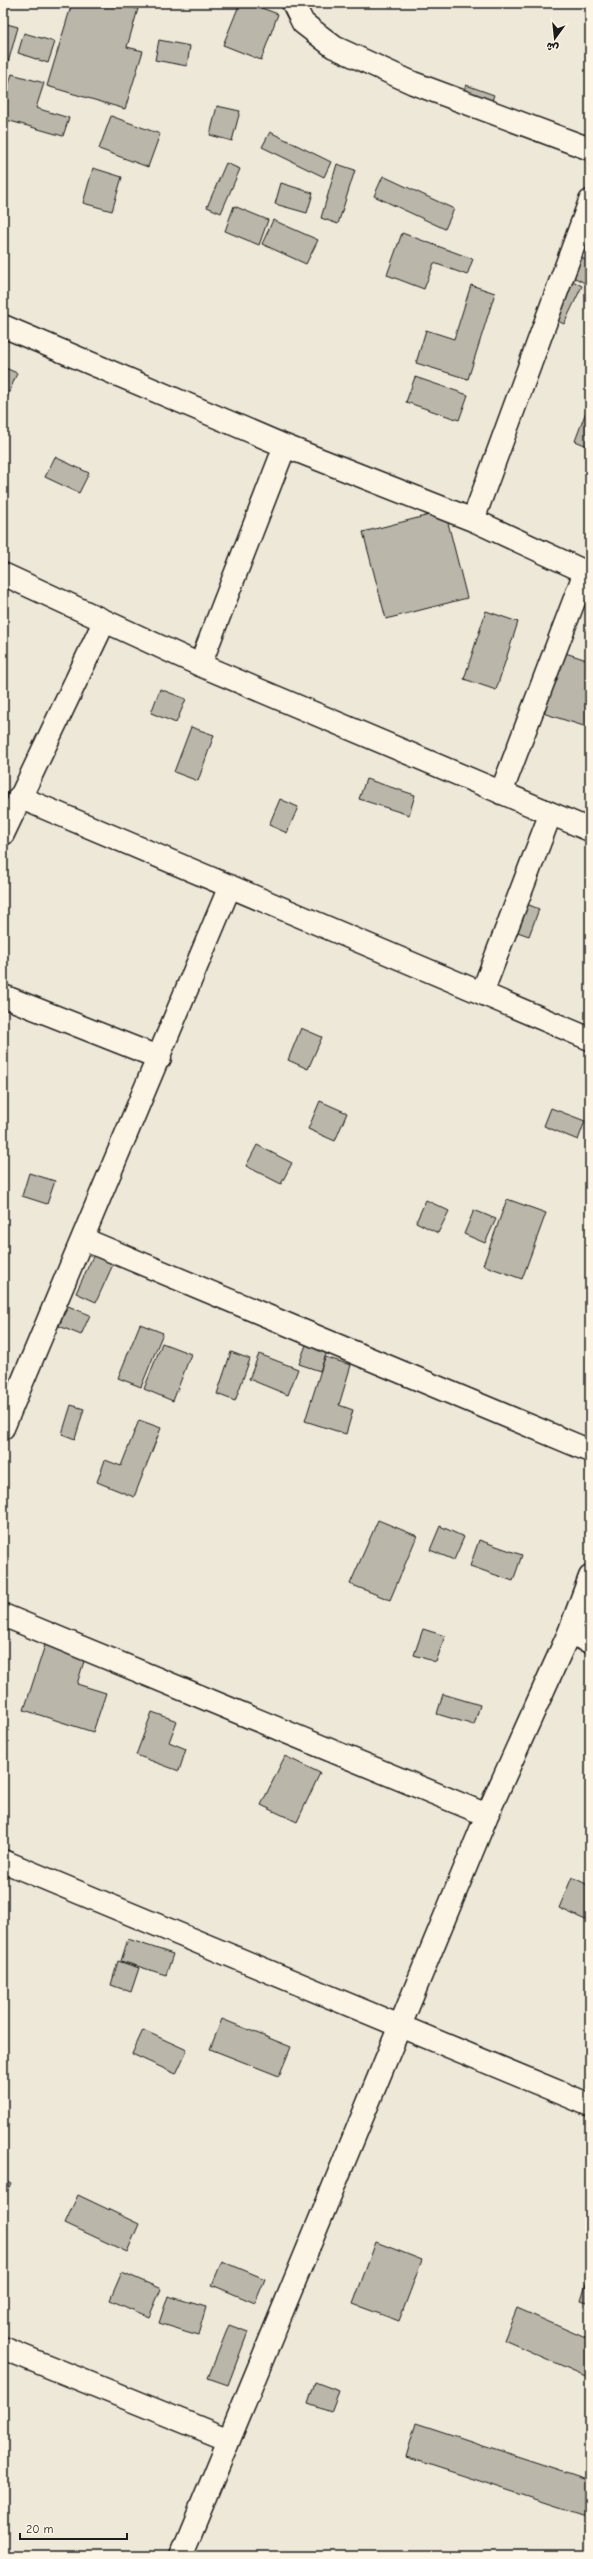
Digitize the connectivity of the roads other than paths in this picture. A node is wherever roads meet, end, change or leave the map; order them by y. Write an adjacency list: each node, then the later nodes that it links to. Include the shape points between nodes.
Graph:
1 (294, 3): 2 (street, via 303,23 334,47 413,83)
2 (590, 149)
3 (590, 201): 6 (street)
4 (3, 326): 5 (street)
5 (285, 446): 6 (street); 10 (street)
6 (473, 520): 7 (street)
7 (588, 573): 11 (street)
8 (3, 574): 9 (street)
9 (104, 622): 10 (street); 12 (street)
10 (200, 664): 11 (street)
11 (501, 793): 13 (street)
12 (19, 796): 15 (street); 16 (street)
13 (550, 815): 14 (street); 17 (street)
14 (590, 830)
15 (3, 834)
16 (230, 886): 17 (street); 20 (street)
17 (482, 993): 19 (street)
18 (3, 996): 20 (street)
19 (590, 1039)
20 (160, 1058): 21 (street)
21 (83, 1239): 22 (street); 23 (street)
22 (3, 1425)
23 (590, 1451)
24 (590, 1577): 26 (street)
25 (3, 1614): 28 (street)
26 (569, 1633): 27 (street); 28 (street)
27 (590, 1642)
28 (487, 1815): 30 (street)
29 (3, 1861): 30 (street)
30 (400, 2027): 31 (street); 33 (street)
31 (590, 2105)
32 (3, 2348): 33 (street)
33 (229, 2440): 34 (street)
34 (181, 2556)

